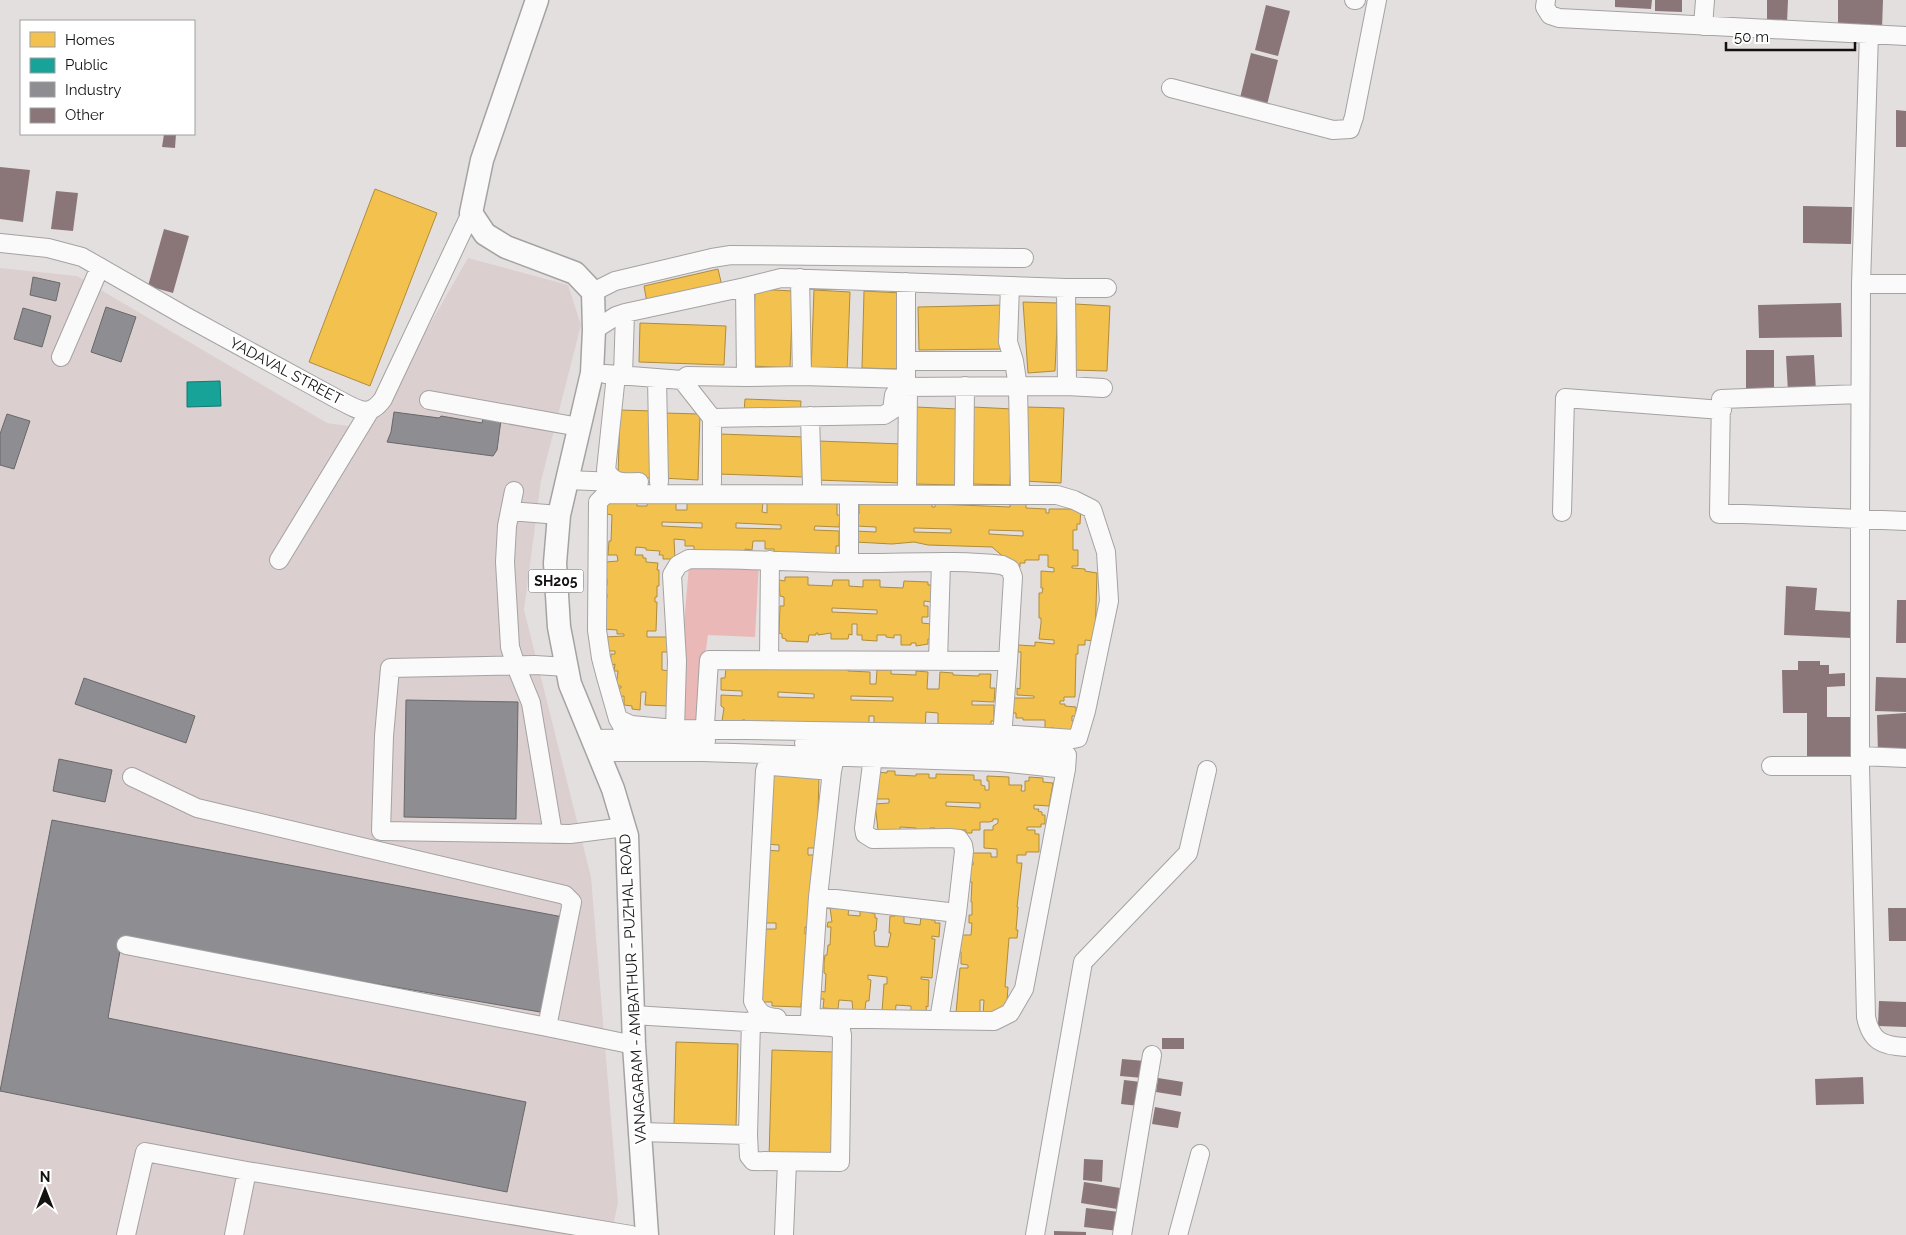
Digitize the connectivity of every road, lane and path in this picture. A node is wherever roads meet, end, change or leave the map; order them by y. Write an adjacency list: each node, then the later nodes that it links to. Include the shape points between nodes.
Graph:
1 (537, 0): 9 (main road, via 482,160)
2 (1376, 0): 8 (street, via 1350,129 1333,130)
3 (1546, 0): 5 (street, via 1545,8 1550,15 1559,18)
4 (1705, 0): 5 (street)
5 (1703, 26): 6 (street)
6 (1869, 34): 7 (street); 15 (street)
7 (1906, 36)
8 (1171, 88)
9 (471, 213): 21 (main road, via 484,234 506,247 575,273); 41 (street, via 383,399)
10 (0, 242): 12 (street, YADAVAL STREET, via 48,248 82,257)
11 (1024, 258): 21 (street, via 731,255 614,281)
12 (100, 267): 24 (street); 41 (street, YADAVAL STREET, via 337,399)
13 (800, 278): 14 (street); 18 (street, via 781,278); 29 (street)
14 (906, 282): 17 (street); 25 (street)
15 (1861, 284): 16 (street); 38 (street)
16 (1906, 284)
17 (1010, 286): 19 (street); 26 (street, via 1008,342)
18 (745, 287): 22 (street); 30 (street)
19 (1066, 288): 20 (street); 35 (street)
20 (1108, 288)
21 (593, 292): 23 (main road, VANAGARAM - AMBATHUR - PUZHAL ROAD / SH205)
22 (625, 313): 23 (street); 28 (street)
23 (594, 330): 27 (main road, VANAGARAM - AMBATHUR - PUZHAL ROAD / SH205)
24 (61, 357)
25 (906, 361): 26 (street); 29 (street, via 906,379)
26 (1014, 361): 36 (street)
27 (592, 372): 28 (street); 44 (main road, VANAGARAM - AMBATHUR - PUZHAL ROAD / SH205)
28 (620, 375): 31 (street); 46 (street, via 606,470)
29 (802, 376): 30 (street)
30 (746, 377): 32 (street, via 687,376)
31 (657, 378): 32 (street); 47 (street)
32 (682, 380): 43 (street)
33 (908, 386): 34 (street); 42 (street, via 897,390 892,410 884,415); 50 (street)
34 (965, 386): 36 (street); 51 (street)
35 (1067, 386): 36 (street); 37 (street)
36 (1018, 387): 52 (street)
37 (1103, 388)
38 (1860, 394): 40 (street); 59 (street)
39 (429, 400): 44 (street)
40 (1722, 404): 57 (street, via 1565,398); 59 (street, via 1719,514)
41 (368, 412): 61 (street)
42 (810, 416): 43 (street); 49 (street)
43 (712, 418): 48 (street)
44 (579, 427): 45 (main road, VANAGARAM - AMBATHUR - PUZHAL ROAD / SH205)
45 (567, 480): 46 (street); 58 (main road, VANAGARAM - AMBATHUR - PUZHAL ROAD / SH205)
46 (617, 482): 47 (street)
47 (659, 482): 48 (street)
48 (712, 483): 49 (street)
49 (812, 485): 50 (street)
50 (907, 487): 51 (street)
51 (964, 488): 52 (street)
52 (1020, 488): 53 (street)
53 (1068, 488)
54 (514, 491): 56 (street)
55 (849, 495): 64 (street); 70 (street, via 602,496 598,502 597,630 601,658); 75 (street, via 1057,495 1092,509 1106,552 1109,601 1078,738)
56 (510, 511): 58 (street); 68 (street, via 505,562 510,647)
57 (1562, 512)
58 (559, 515): 69 (main road, VANAGARAM - AMBATHUR - PUZHAL ROAD / SH205, via 555,563 559,627)
59 (1860, 520): 60 (street); 79 (street)
60 (1906, 521)
61 (279, 560)
62 (770, 560): 64 (street); 65 (street); 71 (street, via 689,560 674,570 677,661)
63 (941, 563): 64 (street); 66 (street); 67 (street, via 993,564 1010,569 1014,576)
64 (849, 564)
65 (769, 660): 66 (street); 72 (street, via 708,660)
66 (938, 661): 67 (street)
67 (1008, 661): 75 (street)
68 (516, 666): 69 (street); 85 (street, via 531,703); 85 (street, via 390,668 380,831)
69 (567, 667): 73 (main road, VANAGARAM - AMBATHUR - PUZHAL ROAD / SH205, via 570,684)
70 (618, 718): 71 (street); 74 (street)
71 (673, 741): 72 (street); 72 (street); 74 (street)
72 (704, 741): 75 (street); 76 (street)
73 (596, 745): 74 (street); 84 (main road, VANAGARAM - AMBATHUR - PUZHAL ROAD / SH205)
74 (629, 745)
75 (1002, 749): 77 (street); 82 (street, via 1067,755)
76 (832, 757): 77 (street); 86 (street); 90 (street, via 772,766 765,771 754,1001 764,1016)
77 (873, 757): 82 (street, via 1017,773); 87 (street, via 865,834 873,839 958,840 964,851)
78 (1906, 758): 79 (street)
79 (1860, 761): 80 (street); 95 (street, via 1866,1017 1869,1030 1880,1043)
80 (1771, 766)
81 (1207, 770): 107 (street, via 1188,853 1084,962)
82 (1065, 774): 91 (street, via 1024,989 1010,1013 994,1021)
83 (132, 778): 93 (street, via 197,808 565,895 572,902)
84 (625, 827): 85 (street); 89 (main road, VANAGARAM - AMBATHUR - PUZHAL ROAD / SH205)
85 (553, 834)
86 (818, 897): 87 (street); 90 (street)
87 (957, 913): 91 (street)
88 (126, 945): 93 (street)
89 (633, 1015): 92 (street); 94 (main road, VANAGARAM - AMBATHUR - PUZHAL ROAD / SH205)
90 (810, 1018): 91 (street)
91 (939, 1020)
92 (751, 1021): 98 (street); 100 (street, via 841,1030 841,1160 834,1163)
93 (547, 1027): 94 (street)
94 (634, 1045): 97 (main road, VANAGARAM - AMBATHUR - PUZHAL ROAD / SH205)
95 (1906, 1046)
96 (1152, 1056): 108 (street)
97 (640, 1132): 98 (street); 105 (main road, VANAGARAM - AMBATHUR - PUZHAL ROAD / SH205)
98 (748, 1135): 100 (street, via 749,1156 753,1161)
99 (1200, 1154): 109 (street)
100 (787, 1162): 106 (street)
101 (247, 1171): 102 (street, via 145,1152); 103 (street); 104 (street)
102 (126, 1235)
103 (234, 1235)
104 (631, 1235)
105 (647, 1235)
106 (784, 1235)
107 (1035, 1235)
108 (1122, 1235)
109 (1178, 1235)

